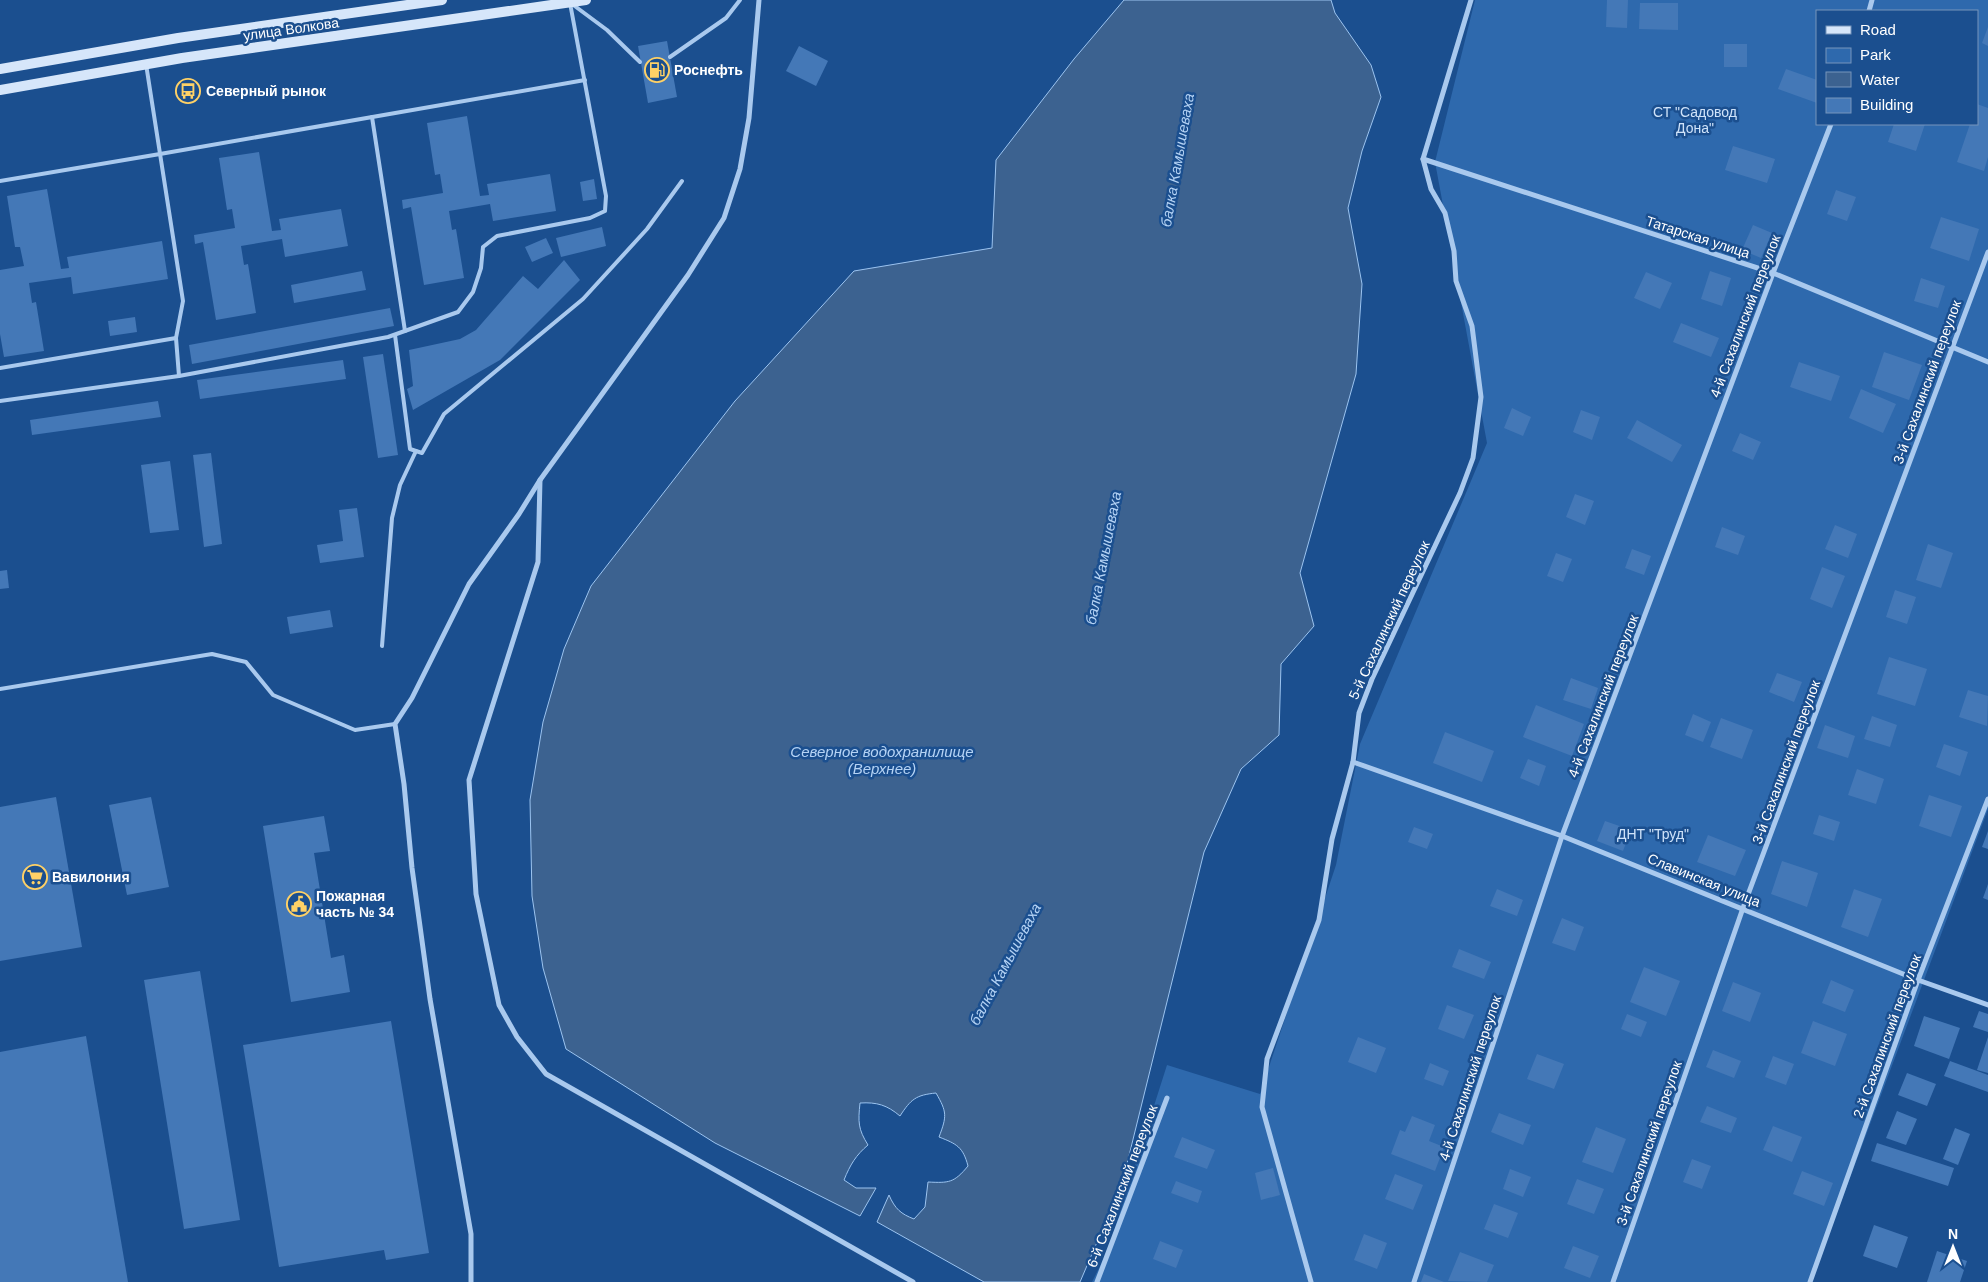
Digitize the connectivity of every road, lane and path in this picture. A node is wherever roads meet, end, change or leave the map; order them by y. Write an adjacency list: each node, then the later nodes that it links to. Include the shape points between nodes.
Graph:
1 (442, 0): 10 (main road, улица Волкова, via 178,38)
2 (586, 0): 6 (main road, улица Волкова)
3 (740, 0): 7 (lane, via 726,18)
4 (759, 0): 30 (street, via 749,118 740,169 724,218 688,275)
5 (1471, 0): 16 (street)
6 (570, 3): 8 (lane, via 606,30); 9 (main road, улица Волкова); 11 (lane)
7 (670, 57)
8 (640, 62)
9 (146, 64): 12 (main road, улица Волкова); 15 (lane)
10 (0, 68)
11 (585, 80): 13 (lane); 21 (lane, via 606,196 604,211 590,218 497,236 483,247 474,292 458,312)
12 (0, 90)
13 (372, 117): 15 (lane); 21 (lane)
14 (1831, 125): 20 (street, 4-й Сахалинский переулок)
15 (160, 154): 17 (lane); 23 (lane, via 183,301)
16 (1423, 159): 20 (street, Татарская улица); 34 (street, 5-й Сахалинский переулок, via 1431,189 1445,213 1454,251 1456,281 1472,326 1481,397 1472,458 1460,494 1372,678 1359,713)
17 (0, 181)
18 (682, 181): 29 (lane, via 647,229 583,299 444,414 422,453)
19 (1988, 252): 24 (street, 3-й Сахалинский переулок)
20 (1773, 273): 24 (street, Татарская улица); 36 (street, 4-й Сахалинский переулок)
21 (405, 331): 22 (lane)
22 (395, 335): 27 (lane); 29 (lane, via 410,450)
23 (176, 338): 26 (lane); 27 (lane)
24 (1952, 349): 25 (street, Татарская улица); 37 (street, 3-й Сахалинский переулок)
25 (1988, 362)
26 (0, 368)
27 (179, 376): 28 (lane)
28 (0, 401)
29 (416, 451): 31 (lane, via 400,485 392,518)
30 (540, 480): 33 (street, via 520,514 469,584 412,698); 42 (street, via 538,562 469,780 476,894 499,1005 546,1074)
31 (382, 646)
32 (0, 689): 33 (lane, via 212,654 246,662 273,695 355,730)
33 (395, 724): 41 (street, via 430,999 471,1234)
34 (1353, 762): 36 (street, Славинская улица); 44 (street, 5-й Сахалинский переулок, via 1332,839 1319,920 1267,1058 1262,1107)
35 (1988, 799): 38 (street, 2-й Сахалинский переулок)
36 (1562, 836): 37 (street, Славинская улица); 45 (street, 4-й Сахалинский переулок)
37 (1743, 908): 38 (street, Славинская улица); 46 (street, 3-й Сахалинский переулок)
38 (1918, 980): 39 (street, Славинская улица); 47 (street, 2-й Сахалинский переулок)
39 (1988, 1005)
40 (1167, 1098): 43 (street, 6-й Сахалинский переулок)
41 (470, 1282)
42 (914, 1282)
43 (1098, 1282)
44 (1311, 1282)
45 (1414, 1282)
46 (1613, 1282)
47 (1810, 1282)

